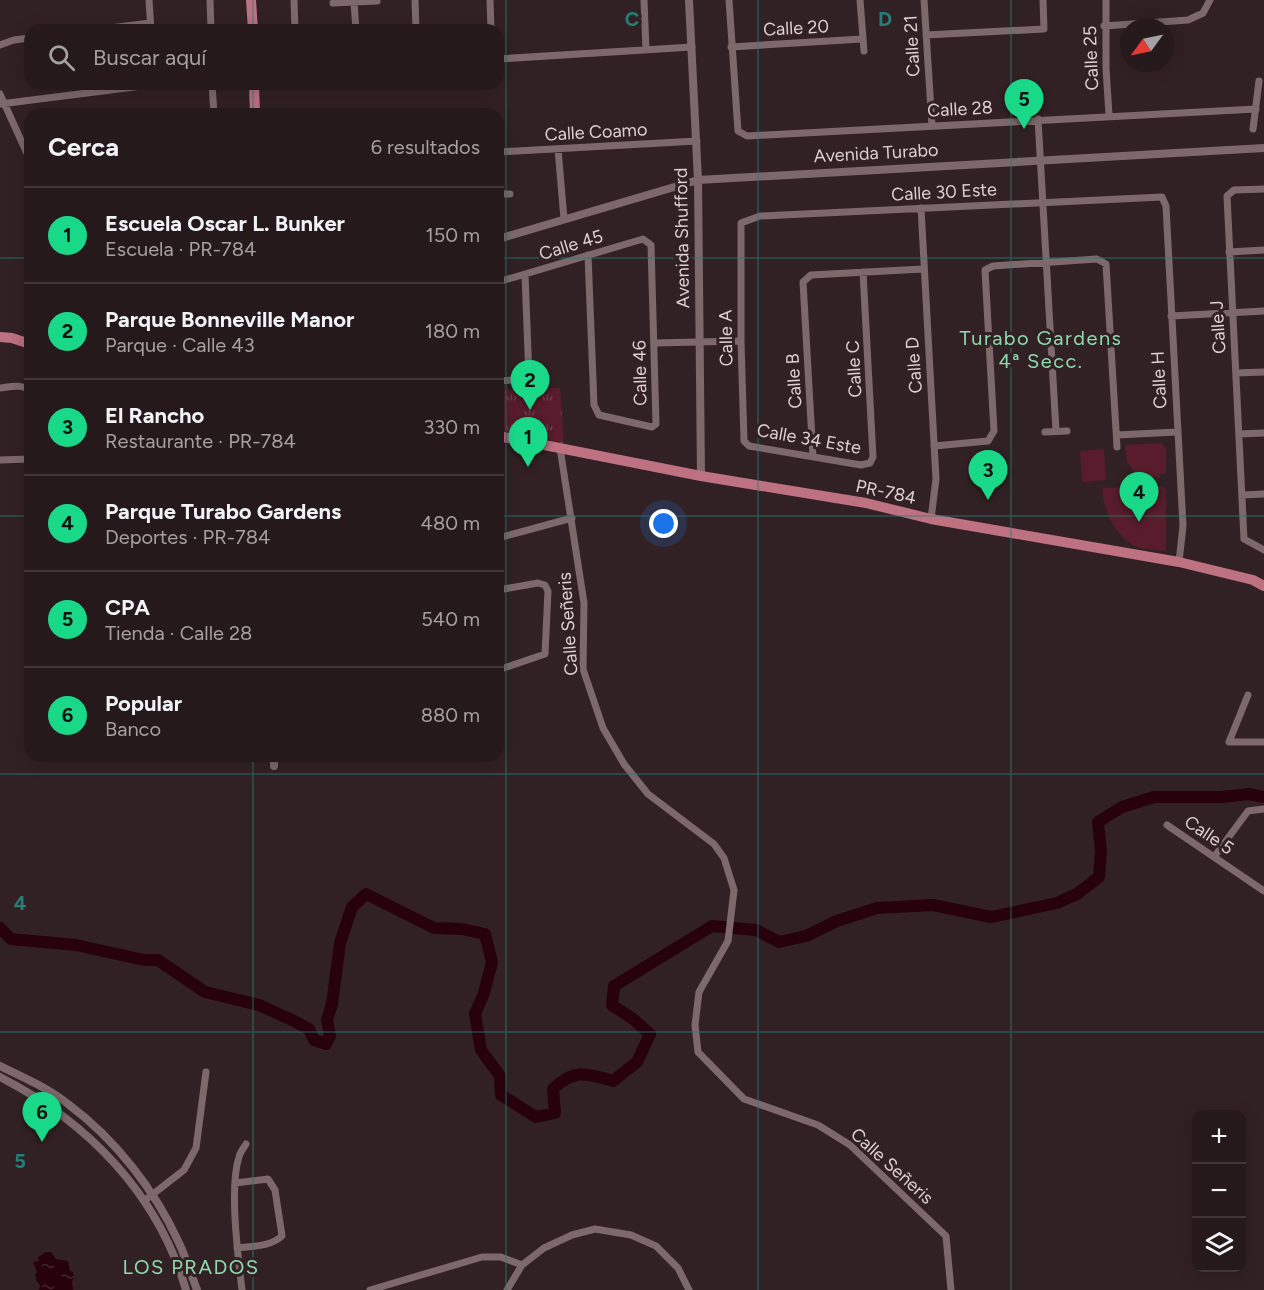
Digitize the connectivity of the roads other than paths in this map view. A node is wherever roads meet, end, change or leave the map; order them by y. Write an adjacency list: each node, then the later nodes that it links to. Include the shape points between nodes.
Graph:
1 (149, 0): 18 (street)
2 (210, 0): 19 (street)
3 (252, 0): 20 (main road)
4 (294, 0): 21 (street)
5 (415, 0): 23 (street)
6 (490, 0): 24 (street)
7 (644, 0): 32 (street)
8 (689, 0): 30 (street, Avenida Shufford)
9 (729, 0): 31 (street)
10 (860, 0): 28 (street)
11 (924, 0): 26 (street, Calle 21)
12 (1106, 0): 25 (street, Calle 25)
13 (1210, 0): 25 (street, via 1203,13 1188,20)
14 (377, 1): 15 (street)
15 (354, 2): 16 (street); 22 (street)
16 (333, 3)
17 (1043, 4): 26 (street, via 1044,29)
18 (150, 24)
19 (211, 24)
20 (253, 24)
21 (295, 24)
22 (356, 24)
23 (416, 24)
24 (491, 24)
25 (1104, 26): 44 (street, Calle 25)
26 (926, 35): 46 (street, Calle 21)
27 (24, 39): 29 (street)
28 (862, 39): 31 (street, Calle 20); 33 (street)
29 (0, 45)
30 (692, 47): 32 (street); 48 (street, Avenida Shufford)
31 (731, 47): 46 (street, Calle 28, via 738,131 747,136)
32 (646, 50): 34 (street)
33 (864, 51)
34 (504, 59)
35 (1259, 81): 43 (street)
36 (109, 90): 40 (street)
37 (212, 90): 41 (street)
38 (254, 90): 42 (main road)
39 (0, 94): 40 (street)
40 (2, 103): 50 (street)
41 (214, 108)
42 (255, 108)
43 (1256, 109): 44 (street, Calle 28); 47 (street)
44 (1109, 116): 45 (street, Calle 28)
45 (1038, 119): 46 (street, Calle 28); 53 (street)
46 (932, 126)
47 (1253, 129)
48 (697, 141): 51 (street, Calle Coamo); 54 (street, Avenida Shufford)
49 (1264, 147): 53 (street, Avenida Turabo)
50 (24, 148)
51 (558, 149): 52 (street, Calle Coamo); 61 (street)
52 (504, 152)
53 (1041, 160): 54 (street, Avenida Turabo); 59 (street)
54 (698, 180): 61 (street, Avenida Turabo); 80 (street, Avenida Shufford)
55 (1264, 189): 66 (street, Calle J, via 1234,190 1227,196)
56 (504, 194): 57 (street)
57 (510, 194)
58 (1162, 197): 59 (street, Calle 30 Este); 75 (street, Calle H, via 1166,206)
59 (1042, 201): 60 (street, Calle 30 Este); 68 (street)
60 (921, 208): 62 (street, Calle 30 Este, via 760,216 741,223); 69 (street, Calle D)
61 (564, 219): 63 (street, Avenida Turabo)
62 (741, 235): 77 (street, Calle A)
63 (504, 237)
64 (651, 245): 67 (street, Calle 45, via 643,239); 79 (street, Calle 46)
65 (1264, 250): 66 (street)
66 (1229, 252): 74 (street, Calle J)
67 (588, 255): 71 (street, Calle 45); 79 (street, Calle 46, via 594,405 599,416 652,427 656,424)
68 (1046, 261): 86 (street); 92 (street, via 1097,259 1106,264); 95 (street, via 985,270 994,431 988,441)
69 (923, 269): 70 (street); 95 (street, Calle D)
70 (864, 272): 98 (street, Calle B, via 811,275 803,282); 101 (street, Calle C, via 873,457)
71 (525, 274): 72 (street, Calle 45); 83 (street, via 528,379)
72 (504, 280)
73 (1264, 311): 74 (street)
74 (1232, 313): 75 (street); 82 (street, Calle J)
75 (1171, 316): 89 (street, Calle H)
76 (0, 337): 78 (main road)
77 (741, 341): 80 (street); 94 (street, Calle A)
78 (24, 342)
79 (655, 343): 80 (street)
80 (700, 343): 102 (street, Avenida Shufford)
81 (1264, 372): 82 (street)
82 (1236, 373): 91 (street, Calle J)
83 (504, 381)
84 (24, 387): 85 (street)
85 (0, 388)
86 (1056, 431): 87 (street); 88 (street)
87 (1067, 431)
88 (1045, 432)
89 (1177, 432): 92 (street); 109 (street, Calle H, via 1183,526)
90 (1264, 433): 91 (street)
91 (1239, 434): 104 (street, Calle J)
92 (1117, 435): 96 (street)
93 (504, 437): 97 (main road, PR-784 / PR-784)
94 (744, 441): 98 (street, Calle 34 Este, via 749,446)
95 (934, 446): 106 (street, Calle D, via 936,479)
96 (1117, 447)
97 (561, 448): 102 (main road, PR-784 / PR-784); 105 (street, Calle Señeris)
98 (813, 457): 101 (street, Calle 34 Este)
99 (24, 459): 100 (street)
100 (0, 460)
101 (870, 463)
102 (701, 476): 106 (main road, PR-784 / PR-784, via 866,503)
103 (1264, 494): 104 (street)
104 (1242, 495): 108 (street, Calle J, via 1244,539)
105 (572, 518): 107 (street); 136 (street, Calle Señeris, via 584,603 583,669 603,728 648,794 714,844 724,858 734,890 728,941 699,992 695,1025 698,1052 744,1099 818,1125 858,1152 946,1236)
106 (931, 519): 109 (main road, PR-784 / PR-784)
107 (504, 536)
108 (1264, 550)
109 (1179, 562): 110 (main road, PR-784 / PR-784)
110 (1264, 586)
111 (504, 589): 112 (street, via 538,583 548,591 545,654)
112 (504, 668)
113 (1248, 695): 114 (street, via 1229,742)
114 (1264, 742)
115 (274, 762): 116 (street)
116 (274, 766)
117 (1264, 807): 119 (street, via 1248,810)
118 (1167, 825): 119 (street, Calle 5)
119 (1214, 857): 120 (street, Calle 5)
120 (1264, 891)
121 (0, 1066): 126 (street, via 66,1102 90,1121)
122 (206, 1072): 126 (street, via 196,1148 183,1170)
123 (0, 1077): 127 (street, via 50,1106 101,1147)
124 (246, 1144): 125 (street, via 239,1156)
125 (235, 1183): 128 (street); 128 (street, via 268,1179 275,1190 282,1236 264,1245)
126 (152, 1194): 127 (street); 131 (street, via 179,1243)
127 (144, 1201): 130 (street, via 156,1219)
128 (237, 1248): 132 (street)
129 (522, 1265): 133 (street, via 501,1257 482,1257); 134 (street); 135 (street, via 544,1248 595,1229 631,1235 656,1246 678,1268)
130 (186, 1290)
131 (197, 1290)
132 (242, 1290)
133 (373, 1290)
134 (507, 1290)
135 (689, 1290)
136 (951, 1290)

